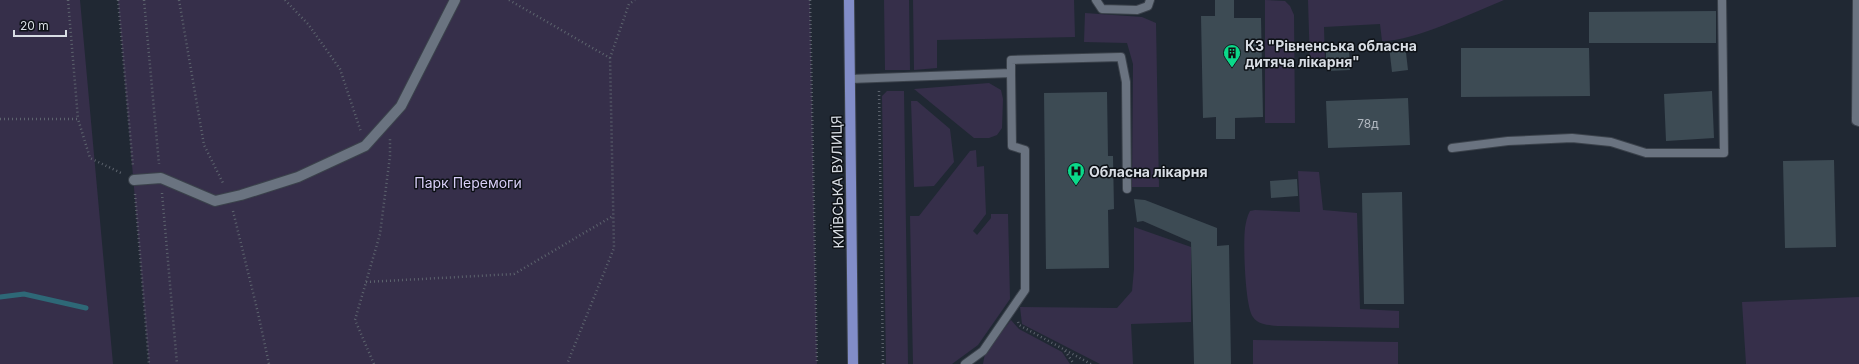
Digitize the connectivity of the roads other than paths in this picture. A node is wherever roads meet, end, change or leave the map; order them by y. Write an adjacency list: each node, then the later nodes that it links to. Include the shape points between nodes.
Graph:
1 (455, 0): 12 (street, via 401,106 365,146 298,177 215,201 161,178)
2 (849, 0): 9 (main road, КИЇВСЬКА ВУЛИЦЯ)
3 (1096, 0): 4 (lane, via 1102,8 1137,10 1148,6)
4 (1150, 0)
5 (1722, 0): 11 (lane, via 1724,153 1646,153 1612,142 1572,138 1508,141)
6 (1857, 0): 7 (lane)
7 (1858, 33): 10 (lane, via 1856,122)
8 (1011, 73): 9 (lane); 13 (lane, via 1011,60 1121,57 1126,82); 15 (lane, via 1012,146 1024,150 1025,290 983,351)
9 (850, 79): 14 (main road, КИЇВСЬКА ВУЛИЦЯ)
10 (1859, 122)
11 (1452, 148)
12 (134, 180)
13 (1127, 189)
14 (853, 364)
15 (965, 364)

